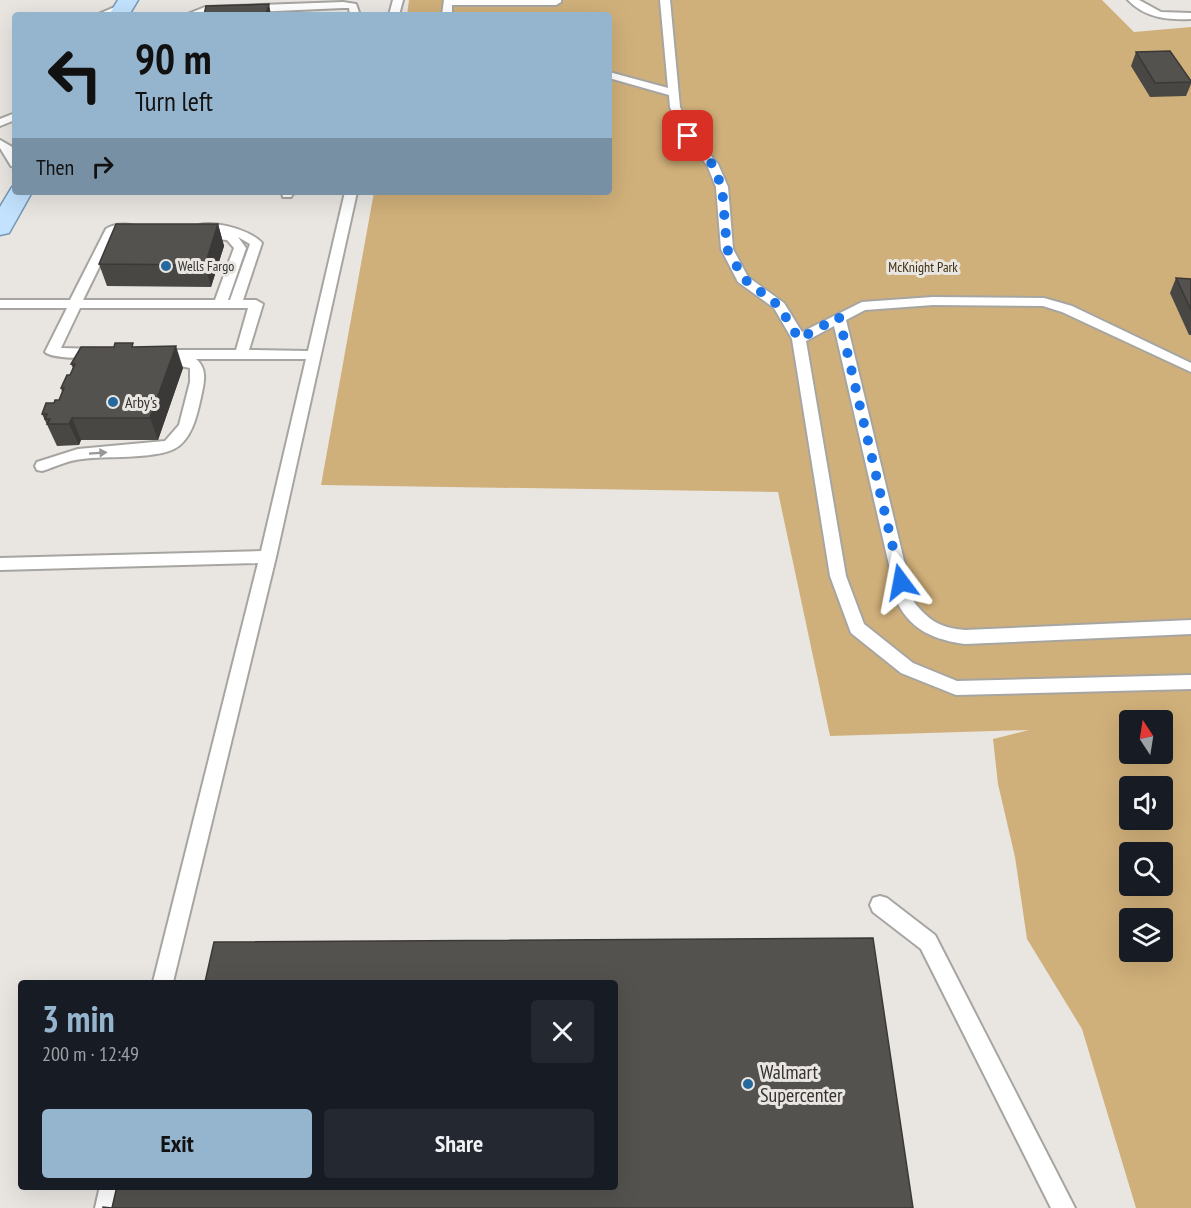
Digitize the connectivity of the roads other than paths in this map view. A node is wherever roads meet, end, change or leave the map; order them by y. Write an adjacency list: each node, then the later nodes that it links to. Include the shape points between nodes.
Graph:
1 (556, 0): 8 (lane, via 447,2)
2 (665, 0): 11 (lane)
3 (1133, 0): 9 (lane, via 1144,11 1157,15)
4 (124, 7): 5 (lane)
5 (110, 12)
6 (199, 12): 7 (lane, via 343,5 354,6)
7 (355, 12)
8 (447, 12)
9 (1191, 16)
10 (612, 76): 11 (lane)
11 (674, 93): 23 (lane, via 675,106 688,136 712,164 722,187 727,249 744,279 779,306)
12 (0, 143): 13 (lane)
13 (12, 157)
14 (18, 195): 16 (main road)
15 (350, 195): 25 (lane)
16 (0, 228)
17 (148, 232): 19 (lane, via 112,229)
18 (0, 304): 19 (lane)
19 (75, 304): 20 (lane); 26 (lane, via 52,352 112,358)
20 (220, 304): 21 (lane); 21 (lane, via 240,248 230,236 187,233 233,230 248,235 256,243)
21 (235, 304): 24 (lane, via 256,304)
22 (839, 317): 23 (lane); 27 (lane, via 862,306 885,302 1044,302 1067,309); 31 (lane, via 906,604 921,625 941,635 965,636)
23 (799, 339): 32 (lane, via 838,576 857,628 907,668 956,688)
24 (241, 355): 25 (lane); 28 (lane, one-way to 24, via 78,454 170,445 186,427 198,368 193,362 145,358)
25 (314, 355): 29 (lane)
26 (48, 361)
27 (1191, 368)
28 (42, 466)
29 (268, 557): 30 (lane); 34 (lane)
30 (0, 564)
31 (1191, 627)
32 (1191, 681)
33 (880, 905): 37 (lane, via 928,942)
34 (162, 980)
35 (111, 1190): 36 (lane)
36 (107, 1208)
37 (1063, 1208)

